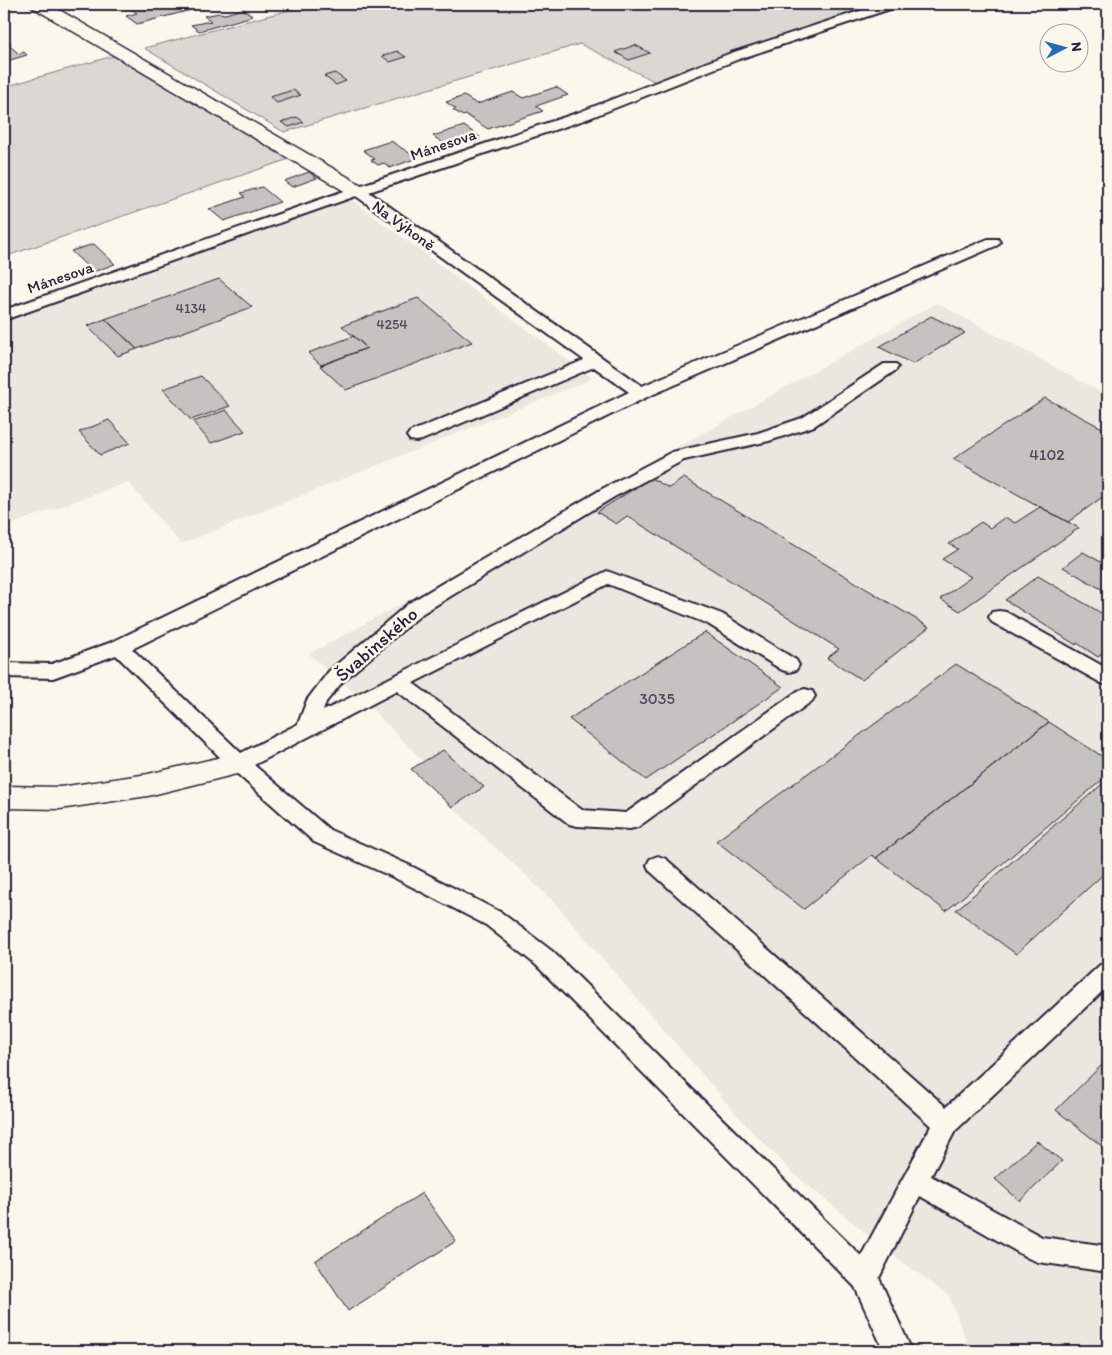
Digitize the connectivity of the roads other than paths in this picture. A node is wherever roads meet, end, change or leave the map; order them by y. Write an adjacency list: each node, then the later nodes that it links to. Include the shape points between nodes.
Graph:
1 (38, 4): 3 (street, Na Výhoně)
2 (892, 4): 3 (lane, Mánesova, via 735,56 582,116)
3 (358, 191): 5 (lane, Mánesova); 6 (lane, Na Výhoně)
4 (994, 242): 8 (lane)
5 (4, 315)
6 (595, 360): 8 (lane, Na Výhoně); 9 (lane)
7 (890, 367): 17 (lane, Švabinského, via 808,422 763,437 678,456 608,493 416,608 336,676 317,700)
8 (641, 393): 11 (lane)
9 (416, 436)
10 (999, 617): 14 (lane)
11 (119, 647): 13 (lane, via 53,671); 18 (lane)
12 (789, 665): 15 (lane, via 715,619 607,577)
13 (4, 670)
14 (1108, 678)
15 (399, 683): 16 (lane, via 577,818 630,821); 17 (lane)
16 (805, 696)
17 (307, 728): 18 (lane)
18 (239, 764): 19 (street, via 148,785 70,797); 25 (lane, via 322,836 403,872 494,919 544,958)
19 (4, 797)
20 (658, 864): 22 (lane)
21 (1108, 972): 22 (lane)
22 (946, 1123): 23 (lane)
23 (915, 1180): 24 (lane, via 1038,1249); 25 (lane)
24 (1108, 1259)
25 (865, 1278): 26 (lane)
26 (898, 1351)

